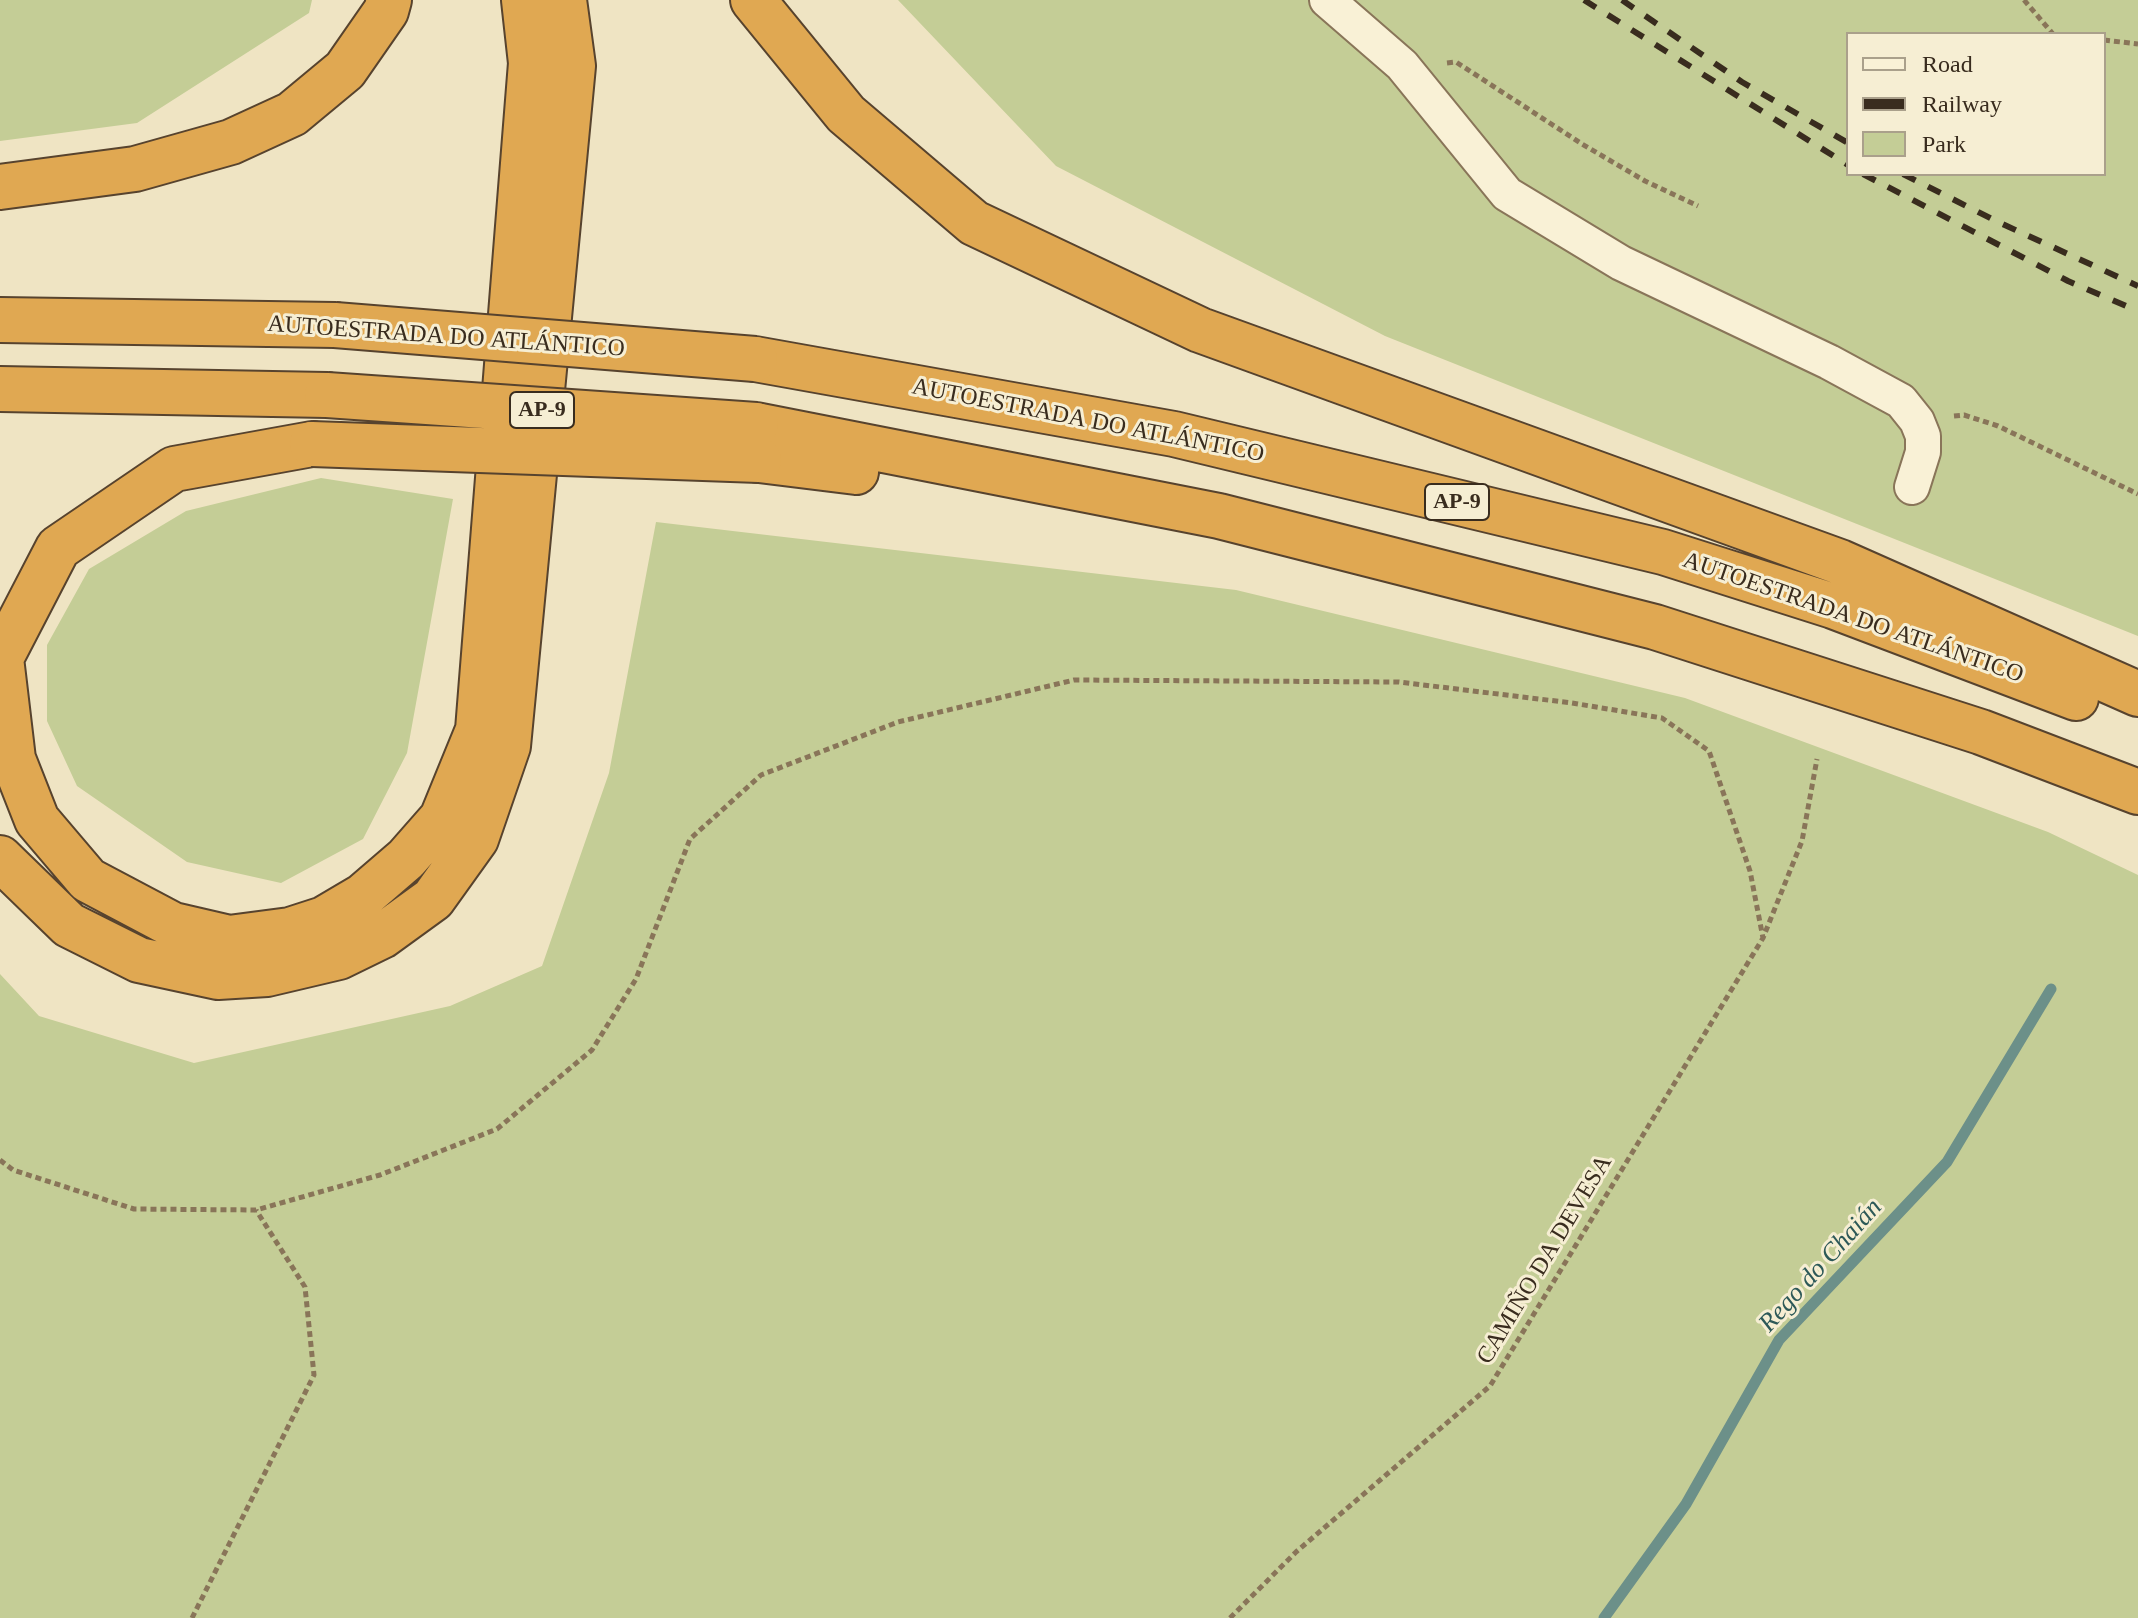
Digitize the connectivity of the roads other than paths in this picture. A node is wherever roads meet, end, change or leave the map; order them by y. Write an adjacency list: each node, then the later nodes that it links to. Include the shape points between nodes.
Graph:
1 (389, 0): 6 (highway, via 345,70 292,114 231,142 135,169)
2 (524, 0): 9 (highway, bridge, via 531,63 478,730 442,818 374,887 324,919 290,930 229,938 173,925 88,880 37,820 13,759 1,658 58,548 174,469 312,444)
3 (564, 0): 14 (highway, via 573,66 508,746 476,839 433,899 382,936 339,957 267,974 218,977 139,960 69,925)
4 (753, 0): 11 (highway, via 846,114 974,223 1200,330 1840,562)
5 (1327, 0): 10 (street, via 1402,65 1507,194 1621,263 1901,401 1923,436)
6 (0, 187)
7 (0, 320): 12 (highway, AUTOESTRADA DO ATLÁNTICO / AP-9, bridge, via 335,325 755,359 1174,434 1663,552 1833,606)
8 (0, 389): 9 (highway, AP-9, bridge, via 327,395)
9 (758, 443): 13 (highway, AP-9, via 1219,516 1655,627 1981,732)
10 (1912, 487)
11 (2138, 694)
12 (2138, 722)
13 (2138, 792)
14 (0, 858)

